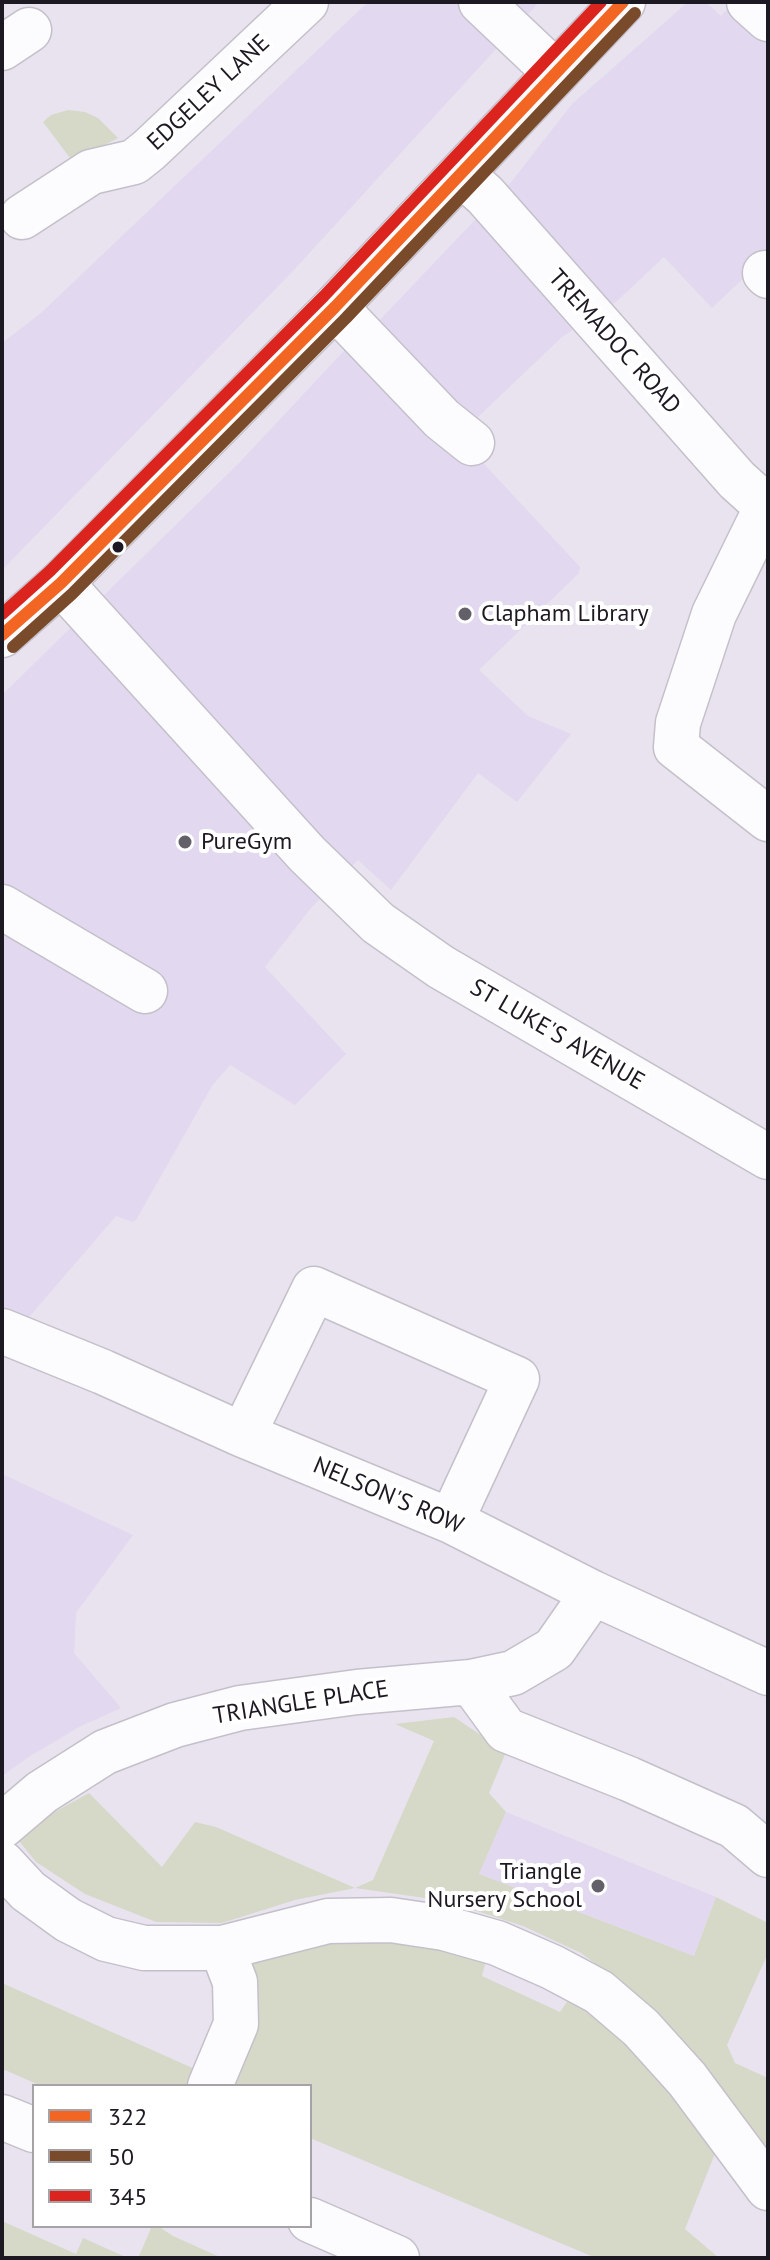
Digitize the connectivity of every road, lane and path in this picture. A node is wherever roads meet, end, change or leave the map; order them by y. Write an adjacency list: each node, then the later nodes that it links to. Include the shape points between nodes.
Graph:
1 (306, 2): 8 (main road, EDGELEY LANE, via 134,162 91,172)
2 (623, 2): 6 (main road)
3 (749, 2): 5 (main road)
4 (492, 12): 6 (main road)
5 (768, 19)
6 (556, 73): 7 (main road)
7 (461, 174): 9 (main road); 11 (main road, TREMADOC ROAD)
8 (22, 217)
9 (335, 307): 10 (main road, via 442,419); 12 (main road)
10 (472, 443)
11 (767, 508): 14 (main road, via 714,614 678,723 676,747)
12 (61, 583): 13 (main road); 17 (main road, ST LUKE'S AVENUE, via 307,854 378,923 441,967)
13 (2, 635)
14 (768, 819)
15 (2, 907): 16 (main road)
16 (145, 991)
17 (768, 1157)
18 (2, 1331): 19 (main road, NELSON'S ROW)
19 (243, 1435): 20 (main road, NELSON'S ROW); 20 (main road, via 314,1289 517,1379)
20 (451, 1521): 21 (main road, NELSON'S ROW)
21 (593, 1593): 22 (main road, NELSON'S ROW); 23 (main road, TRIANGLE PLACE, via 554,1649 513,1673)
22 (768, 1673)
23 (471, 1682): 24 (main road, TRIANGLE PLACE, via 240,1708 175,1725 105,1752 42,1792); 25 (main road, via 506,1730 734,1826)
24 (2, 1826)
25 (768, 1855)
26 (2, 1863): 27 (main road, via 28,1891 106,1939 144,1948)
27 (222, 1948): 28 (main road, via 235,1982 236,2024); 31 (main road, via 328,1921 391,1920 444,1928 525,1955 599,1992 641,2028 687,2079)
28 (211, 2084)
29 (2, 2117): 30 (main road)
30 (32, 2129)
31 (768, 2188)
32 (312, 2221): 33 (main road)
33 (397, 2258)

